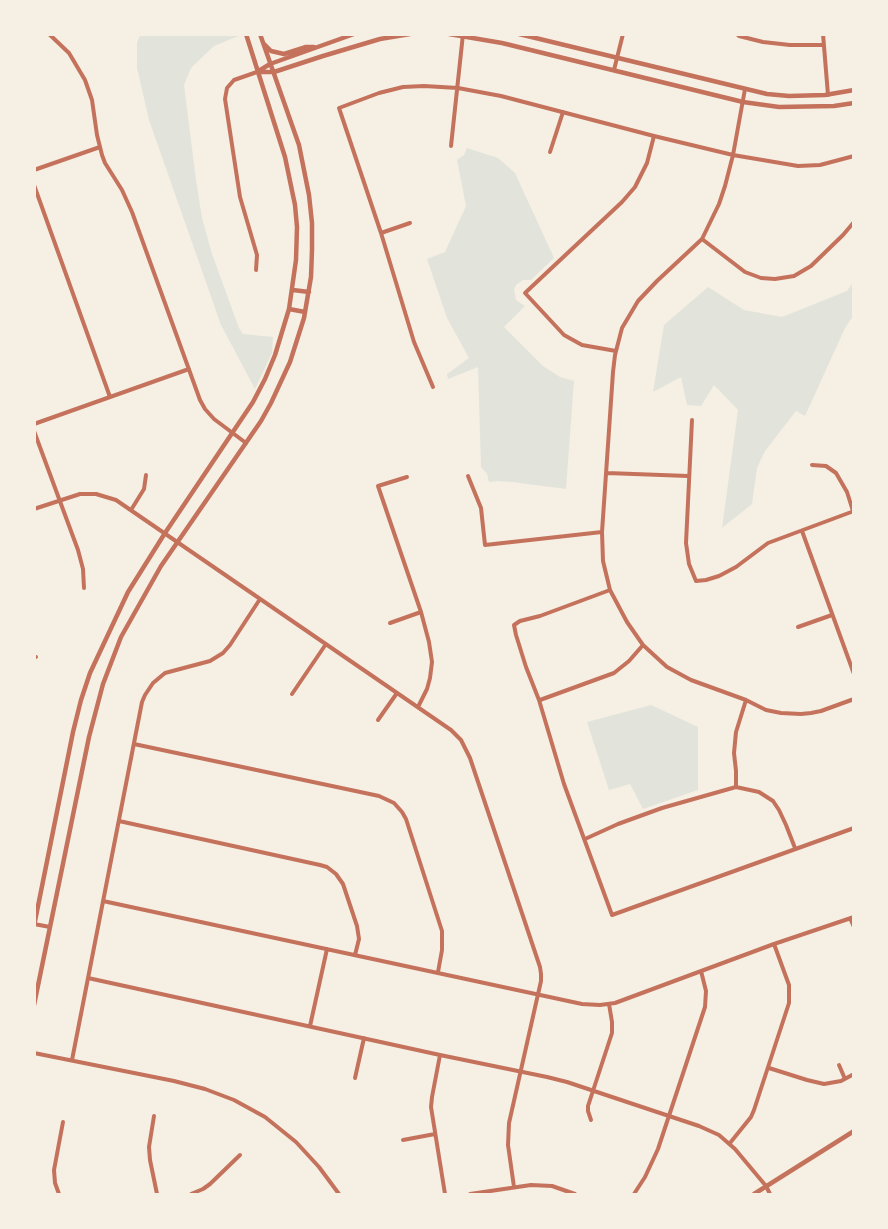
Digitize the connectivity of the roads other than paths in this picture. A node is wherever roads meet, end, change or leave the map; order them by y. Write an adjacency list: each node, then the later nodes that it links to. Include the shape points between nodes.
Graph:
1 (49, 34): 29 (street, via 69,53 85,80)
2 (246, 34): 18 (street)
3 (260, 34): 12 (street)
4 (354, 34): 14 (street)
5 (410, 34): 19 (street, via 380,39)
6 (449, 34): 11 (street)
7 (519, 34): 15 (street)
8 (623, 34): 15 (street)
9 (737, 34): 13 (street, via 763,42)
10 (823, 34): 13 (street)
11 (463, 35): 17 (street); 20 (street)
12 (262, 42): 14 (street, via 271,51 284,54); 16 (street)
13 (823, 45): 23 (street)
14 (320, 46): 16 (street)
15 (617, 58): 17 (street); 21 (street)
16 (270, 64): 18 (street); 19 (street)
17 (614, 70): 24 (street)
18 (257, 72): 19 (street); 39 (street, via 239,78 225,93 240,197 257,255); 40 (street, via 276,126 295,205 297,249)
19 (273, 72): 41 (street, via 299,145 309,195)
20 (458, 88): 26 (street); 28 (street); 37 (street, via 403,87 339,108)
21 (745, 89): 23 (street, via 789,96); 24 (street)
22 (854, 90): 23 (street)
23 (828, 94)
24 (743, 102): 25 (street, via 779,107); 31 (street)
25 (854, 103)
26 (563, 112): 27 (street); 30 (street)
27 (654, 136): 31 (street); 44 (street, via 635,187 525,293 564,335 582,345)
28 (450, 146)
29 (100, 147): 33 (street); 45 (street, via 132,212)
30 (550, 152)
31 (733, 155): 32 (street, via 798,166); 38 (street, via 719,204)
32 (854, 156)
33 (34, 170)
34 (34, 185): 47 (street)
35 (854, 222): 38 (street, via 811,266 794,276 775,279 746,272)
36 (410, 224): 37 (street)
37 (381, 233): 46 (street, via 414,342)
38 (702, 239): 44 (street, via 638,301 622,328)
39 (256, 270)
40 (293, 290): 41 (street); 42 (street)
41 (309, 292): 43 (street)
42 (289, 309): 43 (street); 51 (street, via 265,379)
43 (305, 312): 52 (street, via 278,390)
44 (616, 351): 54 (street)
45 (189, 369): 47 (street); 51 (street, via 205,409)
46 (433, 387)
47 (110, 397): 49 (street)
48 (692, 420): 57 (street)
49 (34, 424)
50 (34, 431): 59 (street)
51 (233, 434): 52 (street); 65 (street)
52 (246, 443): 66 (street)
53 (812, 465): 62 (street, via 825,466 836,473)
54 (607, 473): 57 (street); 64 (street)
55 (146, 475): 61 (street, via 144,489)
56 (468, 476): 64 (street, via 481,508 485,545)
57 (688, 476): 63 (street, via 686,543 696,581 719,576 768,543)
58 (406, 477): 70 (street, via 378,486)
59 (60, 500): 60 (street); 61 (street, via 96,494); 67 (street, via 81,560)
60 (34, 509)
61 (131, 510): 65 (street)
62 (853, 511): 63 (street)
63 (802, 531): 71 (street)
64 (602, 532): 68 (street)
65 (165, 533): 66 (street); 92 (street, via 128,592 87,682 73,732)
66 (177, 542): 69 (street); 93 (street, via 122,637 103,684 88,737)
67 (84, 588)
68 (610, 590): 75 (street); 80 (street, via 514,626)
69 (260, 599): 74 (street); 84 (street, via 223,653 210,661 165,674 153,683 142,702)
70 (421, 612): 72 (street); 82 (street, via 432,662 428,689)
71 (831, 615): 73 (street); 76 (street)
72 (390, 623)
73 (798, 627)
74 (326, 644): 77 (street); 78 (street)
75 (643, 645): 80 (street, via 614,673); 81 (street, via 683,676)
76 (854, 674)
77 (397, 693): 82 (street); 83 (street)
78 (292, 694)
79 (854, 699): 81 (street, via 801,714 766,710)
80 (539, 700): 88 (street)
81 (747, 700): 85 (street, via 736,732)
82 (418, 707): 101 (street, via 451,730 466,749 540,967)
83 (378, 720)
84 (134, 744): 86 (street); 98 (street, via 379,796 394,803 406,819 442,931)
85 (736, 787): 88 (street, via 663,808); 89 (street, via 759,792 773,801)
86 (118, 821): 90 (street); 97 (street, via 327,867 343,884 357,926)
87 (854, 828): 89 (street)
88 (585, 839): 89 (street, via 612,915)
89 (795, 848)
90 (103, 901): 96 (street); 100 (street)
91 (852, 917): 94 (street); 95 (street)
92 (35, 924): 93 (street)
93 (50, 927): 103 (street)
94 (854, 927)
95 (774, 944): 99 (street); 110 (street, via 790,996)
96 (327, 949): 97 (street); 104 (street)
97 (355, 955): 98 (street)
98 (438, 972): 101 (street)
99 (701, 972): 102 (street); 117 (street, via 705,1007)
100 (88, 978): 104 (street); 108 (street)
101 (538, 994): 102 (street, via 582,1004); 111 (street)
102 (609, 1004): 115 (street, via 612,1033)
103 (34, 1005)
104 (310, 1026): 105 (street)
105 (364, 1038): 107 (street); 113 (street)
106 (34, 1053): 108 (street)
107 (440, 1055): 111 (street); 121 (street, via 432,1097)
108 (72, 1060): 130 (street, via 174,1081 234,1100 265,1117 296,1142)
109 (839, 1065): 114 (street)
110 (769, 1068): 114 (street, via 817,1083); 123 (street, via 751,1117)
111 (520, 1071): 115 (street); 125 (street, via 508,1134)
112 (854, 1074): 114 (street)
113 (355, 1078)
114 (845, 1079)
115 (593, 1091): 117 (street); 118 (street, via 588,1111)
116 (154, 1116): 128 (street, via 149,1147)
117 (669, 1116): 123 (street); 134 (street, via 652,1163)
118 (591, 1120)
119 (63, 1122): 127 (street, via 54,1170)
120 (854, 1131): 126 (street)
121 (435, 1134): 122 (street); 131 (street)
122 (403, 1140)
123 (730, 1143): 126 (street)
124 (240, 1155): 129 (street, via 210,1184)
125 (514, 1186): 132 (street); 133 (street, via 552,1186)
126 (766, 1186): 135 (street); 136 (street)
127 (59, 1194)
128 (157, 1194)
129 (191, 1194)
130 (339, 1194)
131 (445, 1194)
132 (470, 1194)
133 (575, 1194)
134 (634, 1194)
135 (754, 1194)
136 (770, 1194)

